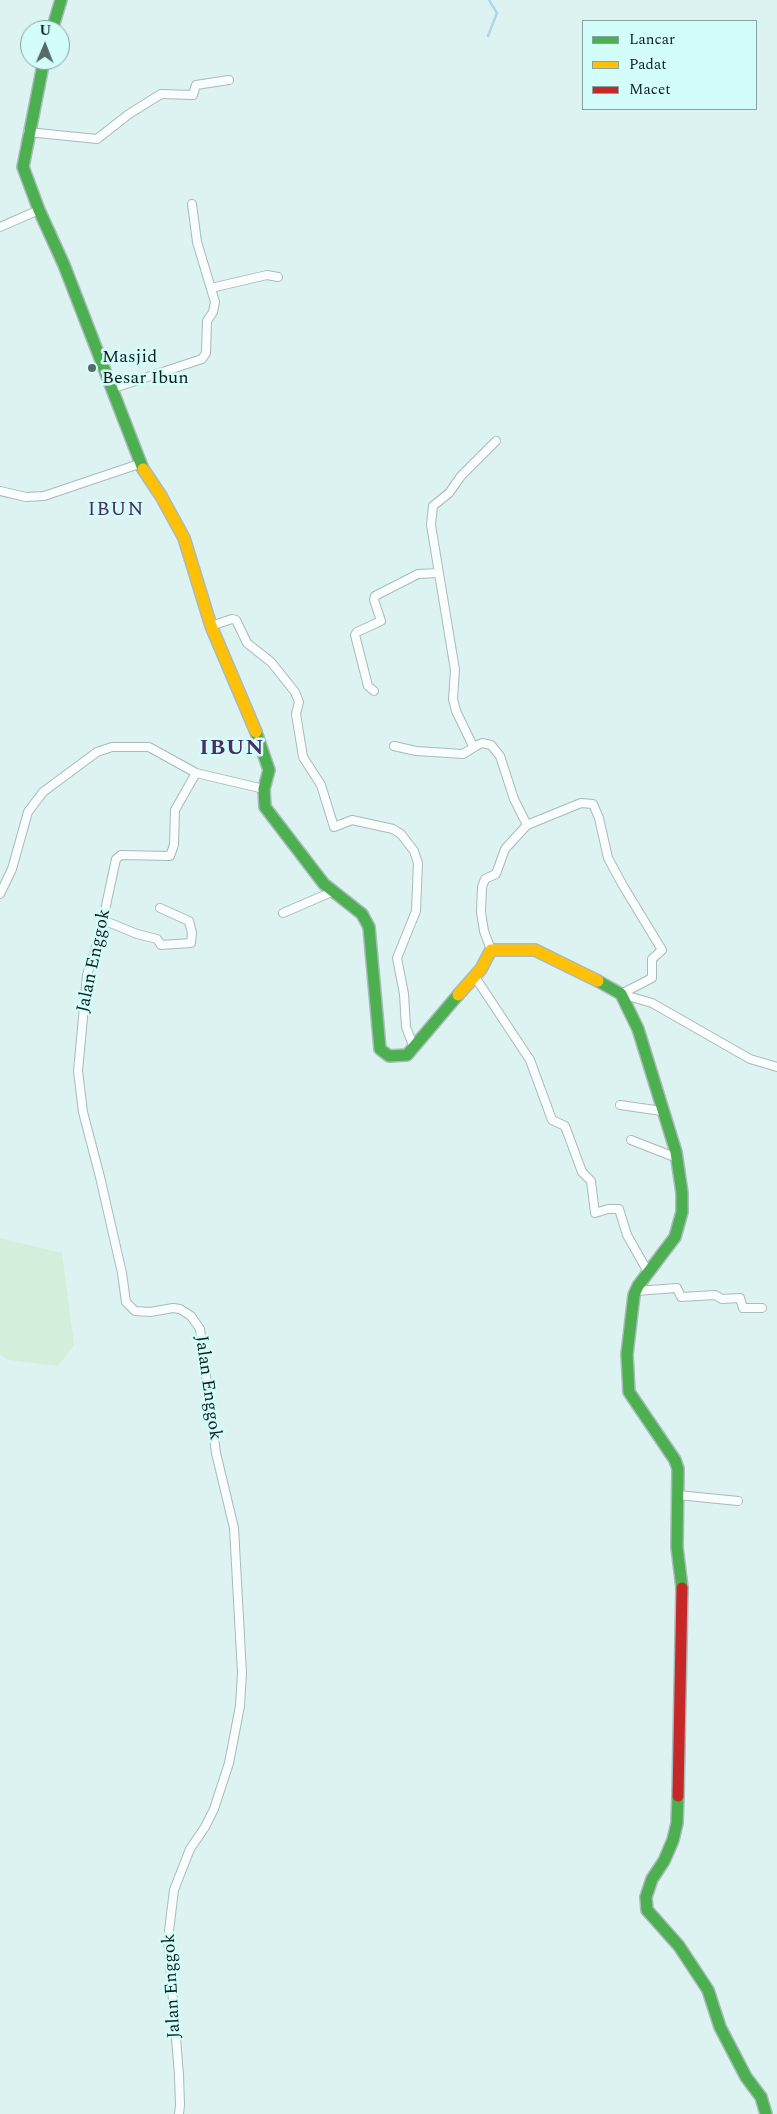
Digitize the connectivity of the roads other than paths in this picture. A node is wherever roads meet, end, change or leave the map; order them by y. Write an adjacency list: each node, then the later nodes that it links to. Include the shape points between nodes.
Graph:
1 (61, 0): 2 (main road)
2 (55, 20)
3 (42, 70): 5 (main road)
4 (229, 80): 5 (street, via 196,85 193,95 161,94 97,139)
5 (28, 132): 7 (main road, via 23,167)
6 (192, 204): 10 (street, via 197,242)
7 (39, 210): 8 (street); 11 (main road, via 64,265)
8 (0, 227)
9 (278, 277): 10 (street, via 267,275)
10 (211, 288): 11 (street, via 215,307 206,321 204,357)
11 (111, 389): 13 (main road)
12 (496, 441): 15 (street, via 433,506 431,524)
13 (139, 464): 14 (street, via 44,496 26,497); 16 (main road, via 162,496 184,538)
14 (0, 491)
15 (439, 573): 17 (street, via 418,574 375,596 381,621 355,635 368,686); 19 (street, via 455,670 453,699 463,729)
16 (211, 626): 21 (main road, via 264,751 269,770); 31 (street, via 236,620 247,643 271,662 295,692 299,702 296,714 303,757 321,785 334,827 352,820 393,829 414,851 418,863 416,910 397,958 406,1027)
17 (374, 691)
18 (394, 746): 19 (street, via 463,754)
19 (476, 746): 22 (street, via 482,743 491,745 500,756 514,800)
20 (196, 773): 21 (street); 24 (street, via 148,747 112,747 83,760 43,792 28,812 12,869); 27 (street, Jalan Enggok, via 175,810 174,845 170,856 118,856)
21 (264, 790): 23 (main road, via 265,807 275,822)
22 (527, 825): 28 (street, via 505,849 496,874 485,879 482,886 481,912); 30 (street, via 581,803 593,804 608,858 662,950 652,959 652,978)
23 (334, 892): 26 (street); 31 (main road, via 362,914 370,927 378,1045 383,1052 395,1058 407,1055)
24 (0, 894)
25 (160, 908): 27 (street, via 189,921 191,943 162,945 158,938 137,934)
26 (283, 913)
27 (103, 920): 42 (street, Jalan Enggok, via 88,975 78,1050 83,1112 126,1302 135,1311 180,1309 191,1316 200,1329 216,1453 234,1528 242,1673 240,1706 229,1763 214,1809 183,1864 174,1890 168,1939 179,2075)
28 (491, 950): 29 (main road); 30 (main road, via 535,950)
29 (475, 977): 31 (main road); 37 (street, via 530,1060 552,1120 565,1126 582,1172 591,1181 595,1213 619,1209 626,1232)
30 (621, 994): 32 (street, via 652,1003 750,1059); 34 (main road, via 638,1029)
31 (414, 1048)
32 (777, 1066)
33 (620, 1105): 34 (street)
34 (662, 1111): 36 (main road)
35 (631, 1140): 36 (street)
36 (677, 1158): 37 (main road, via 682,1193 681,1220 674,1237)
37 (648, 1272): 38 (main road)
38 (636, 1291): 39 (street, via 677,1288 681,1297 715,1295 722,1299 740,1298 743,1308); 40 (main road, via 627,1354 629,1392 675,1460)
39 (762, 1308)
40 (678, 1495): 41 (street); 43 (main road, via 677,1547 683,1608 677,1823 664,1861 652,1879 646,1897 647,1910 698,1972 708,1990 720,2027 761,2097)
41 (738, 1501)
42 (178, 2114)
43 (766, 2114)

